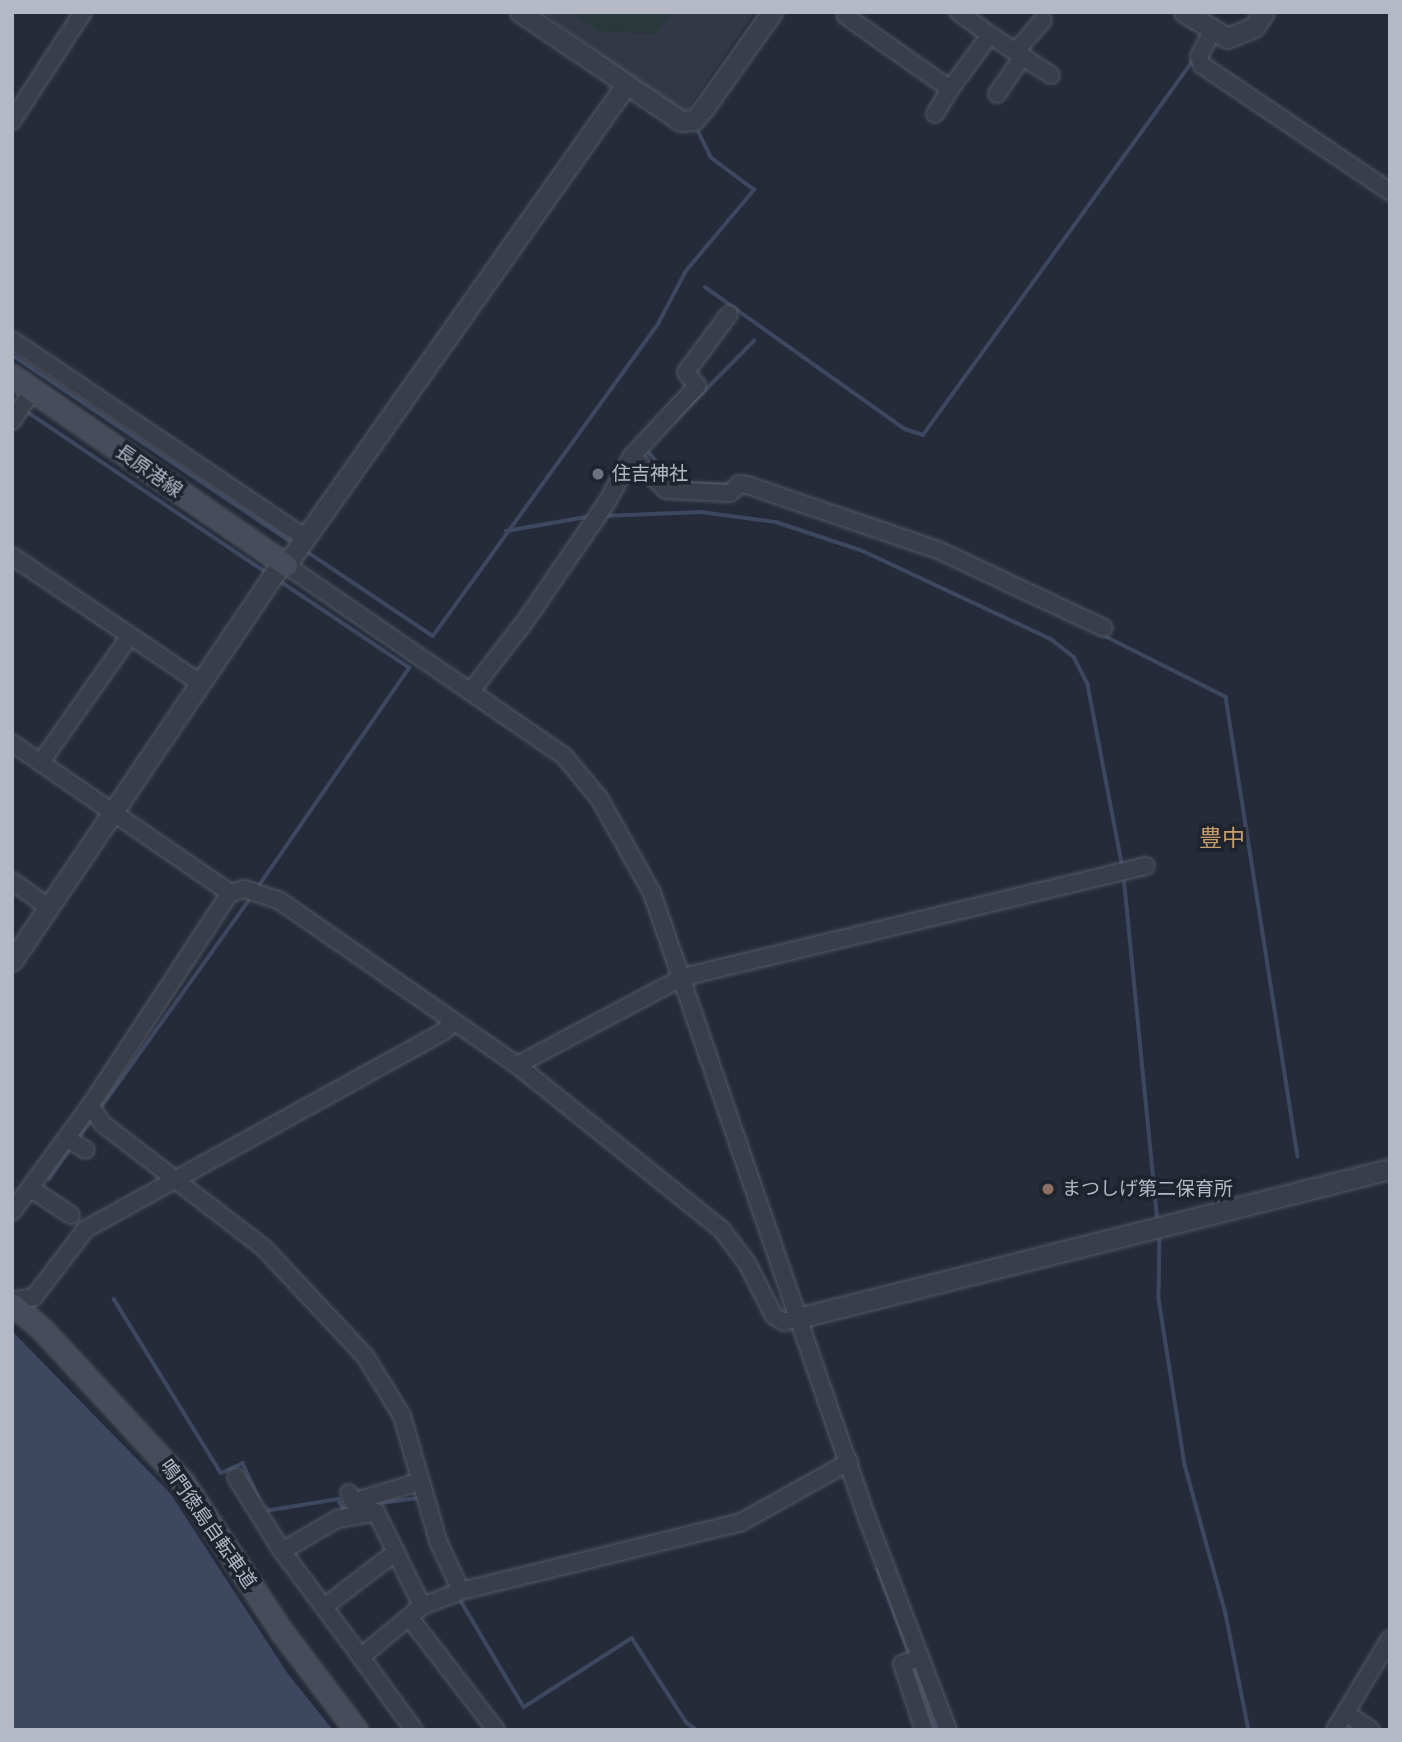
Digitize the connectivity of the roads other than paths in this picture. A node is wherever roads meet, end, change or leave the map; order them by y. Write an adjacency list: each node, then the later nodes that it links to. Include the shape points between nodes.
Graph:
1 (83, 12): 17 (street)
2 (520, 12): 13 (street)
3 (772, 12): 13 (street, via 694,120 668,116)
4 (849, 12): 14 (street, via 846,16)
5 (958, 12): 10 (street)
6 (1184, 12): 9 (street)
7 (1264, 12): 9 (street, via 1241,35 1227,38)
8 (1043, 20): 11 (street)
9 (1212, 31): 18 (street, via 1199,57 1202,65)
10 (990, 35): 11 (street); 14 (street)
11 (1019, 54): 12 (street); 15 (street)
12 (1051, 75)
13 (625, 86): 25 (street)
14 (950, 89): 16 (street)
15 (997, 94)
16 (935, 114)
17 (12, 121)
18 (1390, 192)
19 (729, 314): 24 (street, via 686,372 697,386)
20 (12, 340): 25 (street)
21 (12, 376): 22 (main road, 長原港線)
22 (33, 390): 23 (street); 27 (main road, 長原港線)
23 (12, 421)
24 (632, 456): 28 (street, via 666,490 730,493 739,484 747,485 938,550); 31 (street, via 607,502)
25 (305, 538): 27 (street)
26 (12, 556): 29 (street)
27 (284, 564): 30 (street); 31 (street)
28 (1104, 628)
29 (130, 635): 30 (street); 33 (street)
30 (199, 682): 34 (street)
31 (471, 691): 40 (street, via 564,757 599,798 652,893)
32 (12, 743): 33 (street)
33 (41, 762): 34 (street)
34 (111, 810): 37 (street); 38 (street)
35 (1146, 866): 40 (street)
36 (12, 881): 38 (street)
37 (230, 893): 41 (street, via 244,889 280,901); 43 (street)
38 (48, 907): 39 (street)
39 (12, 961)
40 (683, 977): 42 (street); 52 (street)
41 (453, 1021): 42 (street); 47 (street, via 444,1031)
42 (517, 1065): 52 (street, via 722,1230 747,1263 766,1310 784,1322)
43 (90, 1106): 44 (street); 47 (street, via 103,1124)
44 (66, 1138): 45 (street); 48 (street)
45 (86, 1150)
46 (1390, 1169): 52 (street)
47 (177, 1179): 51 (street, via 86,1229 34,1297); 55 (street, via 263,1247 365,1356 402,1416)
48 (30, 1188): 49 (street); 50 (street)
49 (12, 1212)
50 (71, 1215)
51 (12, 1302): 67 (main road, 鳴門徳島自転車道, via 183,1482 282,1632)
52 (798, 1318): 53 (street)
53 (849, 1462): 59 (street, via 741,1522); 65 (street)
54 (236, 1477): 57 (street)
55 (419, 1482): 56 (street, via 353,1502); 59 (street)
56 (349, 1493)
57 (282, 1551): 58 (street, via 337,1519 376,1512); 61 (street)
58 (396, 1552): 60 (street); 61 (street)
59 (461, 1591): 60 (street)
60 (422, 1606): 62 (street)
61 (324, 1607): 64 (street)
62 (409, 1617): 64 (street); 69 (street)
63 (1390, 1639): 66 (street)
64 (362, 1657): 68 (street)
65 (920, 1658): 70 (street, via 902,1664); 71 (street)
66 (1347, 1714): 72 (street); 73 (street)
67 (356, 1730)
68 (414, 1730)
69 (496, 1730)
70 (924, 1730)
71 (948, 1730)
72 (1335, 1730)
73 (1371, 1730)

